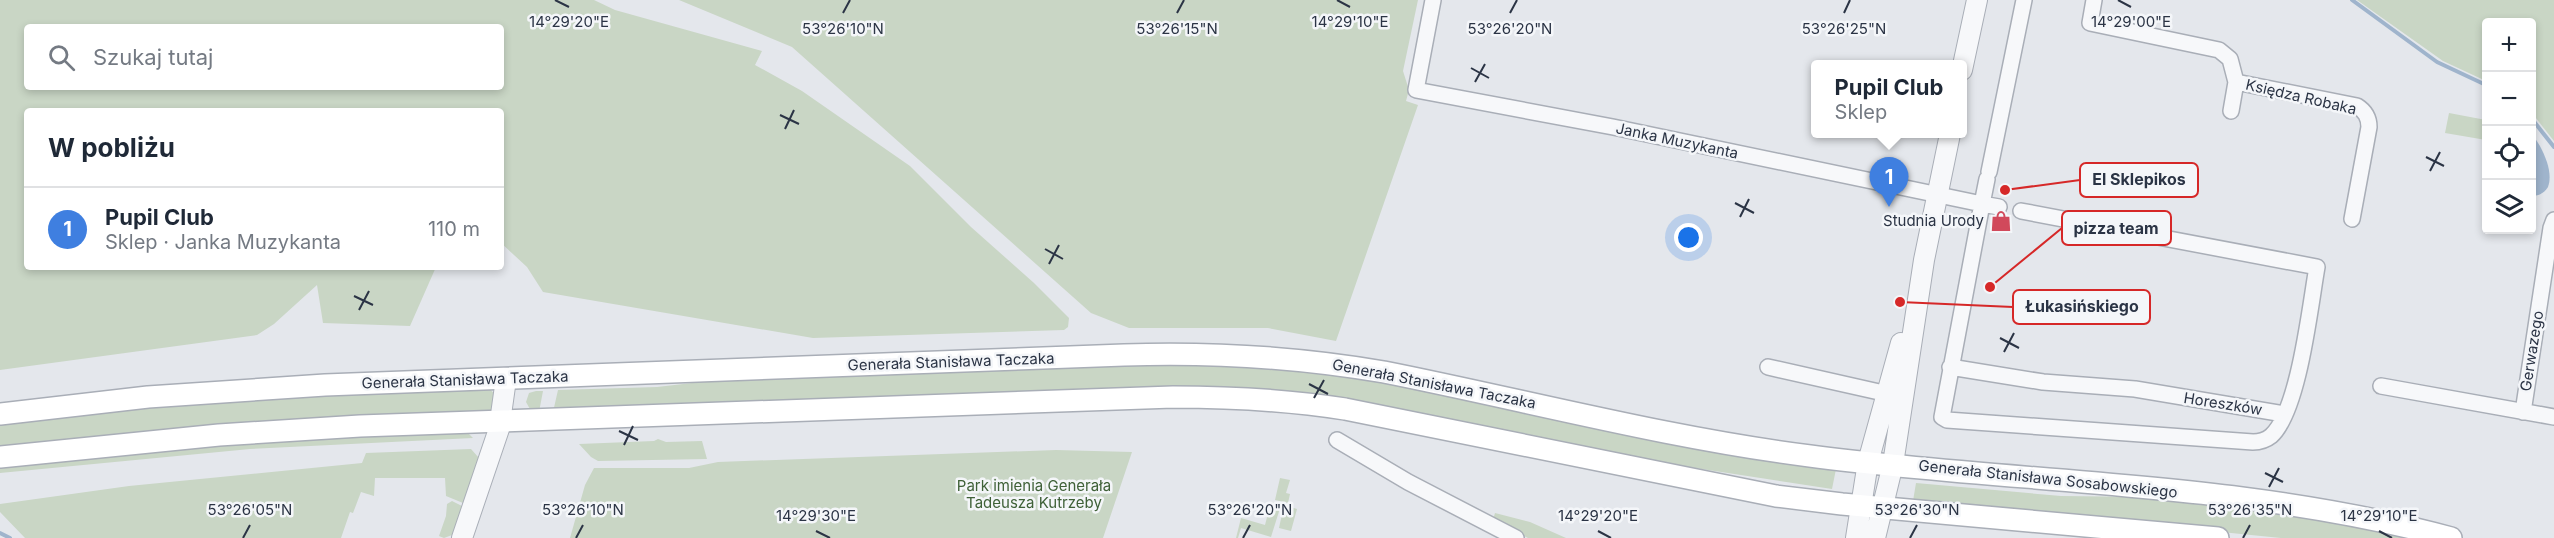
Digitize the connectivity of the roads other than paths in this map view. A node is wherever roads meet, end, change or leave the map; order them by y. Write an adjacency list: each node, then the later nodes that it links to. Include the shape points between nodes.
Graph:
1 (1433, 0): 9 (street, Janka Muzykanta, via 1416,90)
2 (1977, 0): 5 (street)
3 (2024, 0): 10 (street)
4 (2094, 0): 6 (street, Księdza Robaka, via 2090,23 2219,50 2230,59)
5 (1964, 60)
6 (2236, 82): 7 (street, Księdza Robaka); 13 (street, Księdza Robaka, via 2357,106 2367,115 2369,127)
7 (2230, 111)
8 (1949, 138): 9 (street)
9 (1937, 195): 10 (street); 15 (street)
10 (1982, 204): 11 (street); 17 (street)
11 (1999, 207)
12 (2021, 211): 24 (street, Horeszków, via 2317,267 2295,384)
13 (2352, 219)
14 (2554, 220): 22 (street, Gerwazego)
15 (1924, 260): 20 (street); 32 (street)
16 (1768, 367): 20 (street)
17 (1950, 367): 21 (street); 24 (street, Horeszków, via 2043,382 2135,389)
18 (506, 379): 23 (main road, Generała Stanisława Taczaka, via 220,391); 27 (street); 31 (main road, Generała Stanisława Taczaka, via 1238,354 1358,368 1715,441)
19 (2381, 386): 22 (street, Gerwazego)
20 (1888, 394): 31 (street)
21 (1943, 408): 24 (street, via 1942,417 1947,420 2253,442 2271,436); 25 (street, via 1948,414)
22 (2523, 412): 26 (street, Gerwazego)
23 (0, 414)
24 (2284, 414): 29 (street, via 2282,432 2271,446)
25 (1996, 417)
26 (2554, 417)
27 (501, 421): 30 (main road, via 219,435); 33 (main road, via 1173,396 1263,399 1390,417 1752,492); 35 (street)
28 (1337, 440): 36 (street)
29 (2228, 446)
30 (0, 457)
31 (1868, 462): 32 (main road, Generała Stanisława Taczaka); 33 (street)
32 (1893, 464): 34 (street); 40 (main road, Generała Stanisława Sosabowskiego, via 2259,500 2371,519)
33 (1860, 506): 34 (main road); 37 (street)
34 (1884, 507): 38 (street); 39 (main road)
35 (462, 538)
36 (1516, 538)
37 (1856, 538)
38 (1875, 538)
39 (2218, 538)
40 (2451, 538)

